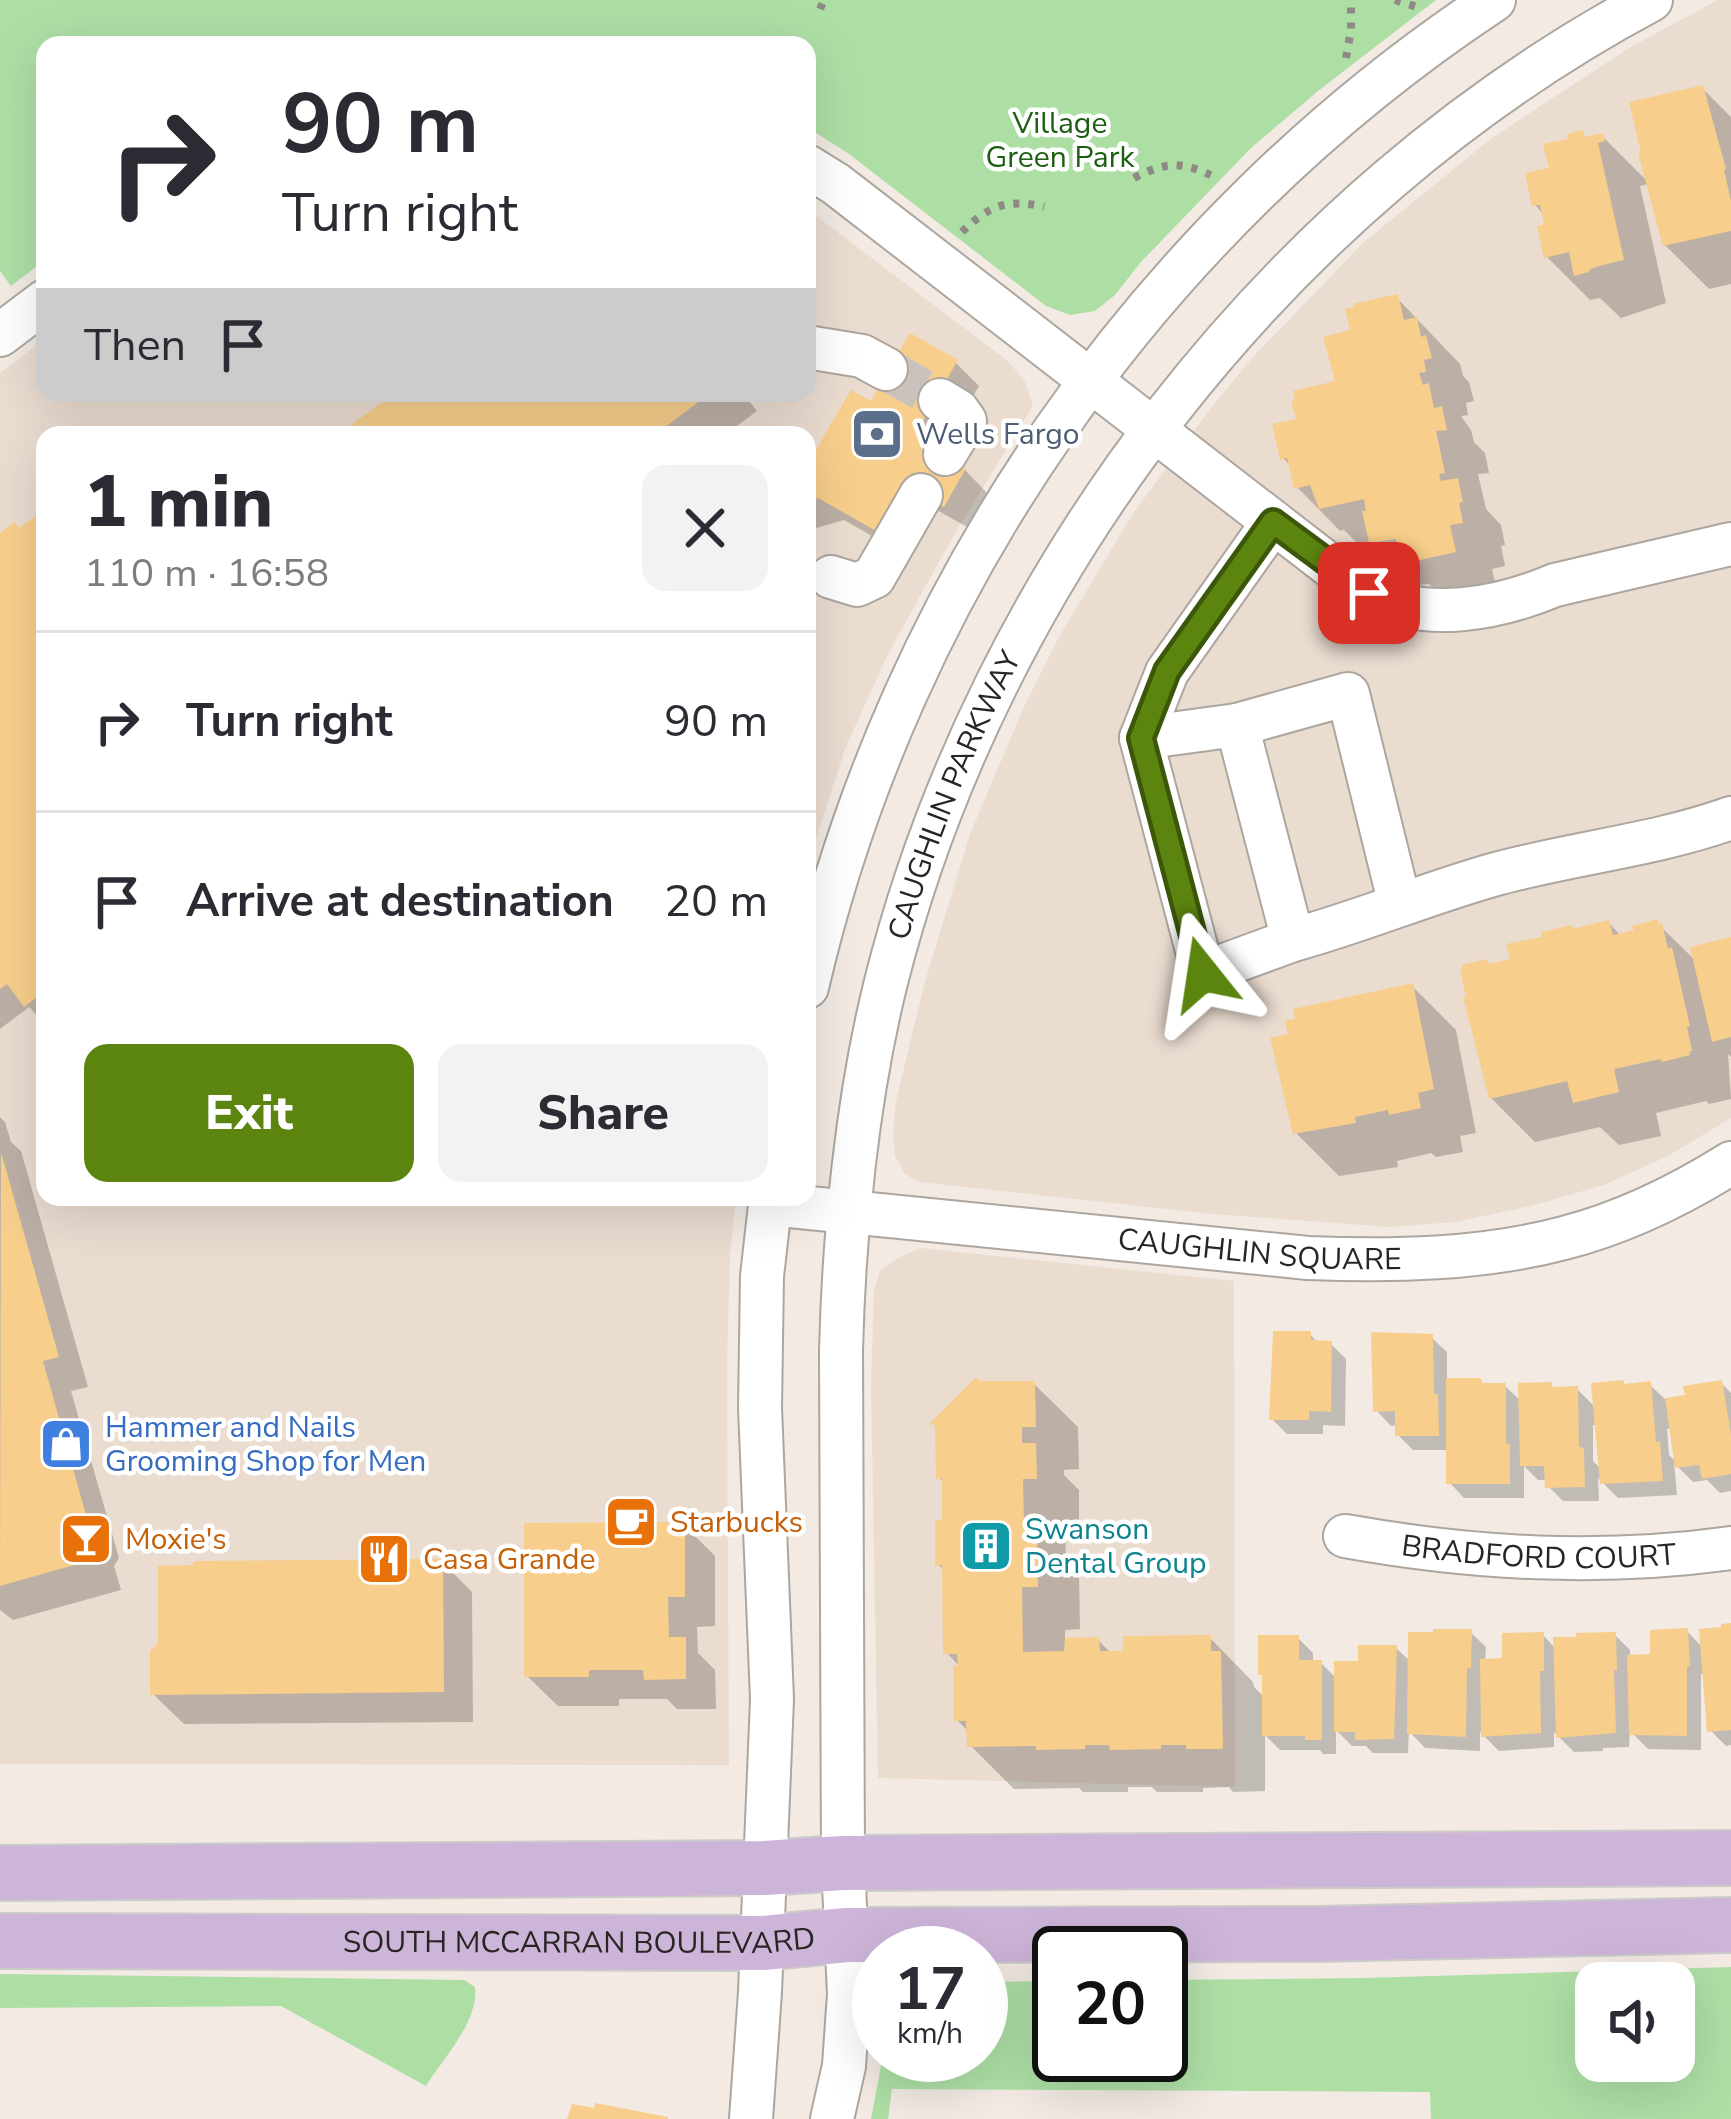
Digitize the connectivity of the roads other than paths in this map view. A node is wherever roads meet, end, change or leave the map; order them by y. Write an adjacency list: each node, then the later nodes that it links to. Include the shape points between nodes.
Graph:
1 (1494, 0): 8 (street, via 1420,51 1266,184 1130,327)
2 (1652, 0): 10 (street, CAUGHLIN PARKWAY, via 1500,93 1395,175 1292,271)
3 (816, 172): 8 (street)
4 (36, 308): 5 (street)
5 (0, 335)
6 (816, 348): 7 (street, via 862,356)
7 (886, 370)
8 (1090, 381): 10 (street); 21 (street, via 1040,449 936,627 884,743)
9 (940, 400): 11 (street, via 964,421)
10 (1154, 431): 13 (street); 25 (street, CAUGHLIN PARKWAY, via 1035,610 947,798 886,983)
11 (945, 454)
12 (921, 495): 15 (street, via 874,577 857,585)
13 (1273, 522): 14 (street, via 1369,593 1436,609 1478,609); 17 (street, via 1167,671)
14 (1731, 544)
15 (831, 578)
16 (1237, 725): 17 (street); 19 (street, via 1348,694); 20 (street)
17 (1141, 738): 20 (street, via 1203,974)
18 (1731, 818): 19 (street)
19 (1400, 905): 20 (street)
20 (1294, 940)
21 (816, 954)
22 (1731, 1163): 25 (street, CAUGHLIN SQUARE, via 1641,1210 1564,1238 1403,1259 1308,1258)
23 (769, 1206): 30 (street, via 760,1408 772,1699)
24 (813, 1206): 25 (street, CAUGHLIN SQUARE)
25 (849, 1211): 29 (street, CAUGHLIN PARKWAY, via 841,1351)
26 (1345, 1536): 27 (street, BRADFORD COURT, via 1525,1558)
27 (1731, 1548)
28 (1731, 1858): 29 (main road)
29 (843, 1863): 30 (main road); 33 (street, CAUGHLIN PARKWAY)
30 (764, 1868): 31 (main road); 35 (street)
31 (0, 1873)
32 (1731, 1925): 33 (main road, SOUTH MCCARRAN BOULEVARD)
33 (847, 1935): 35 (main road, SOUTH MCCARRAN BOULEVARD); 37 (street, CAUGHLIN PARKWAY, via 844,2066)
34 (0, 1940): 35 (main road, SOUTH MCCARRAN BOULEVARD)
35 (762, 1943): 36 (street)
36 (751, 2119)
37 (832, 2119)

